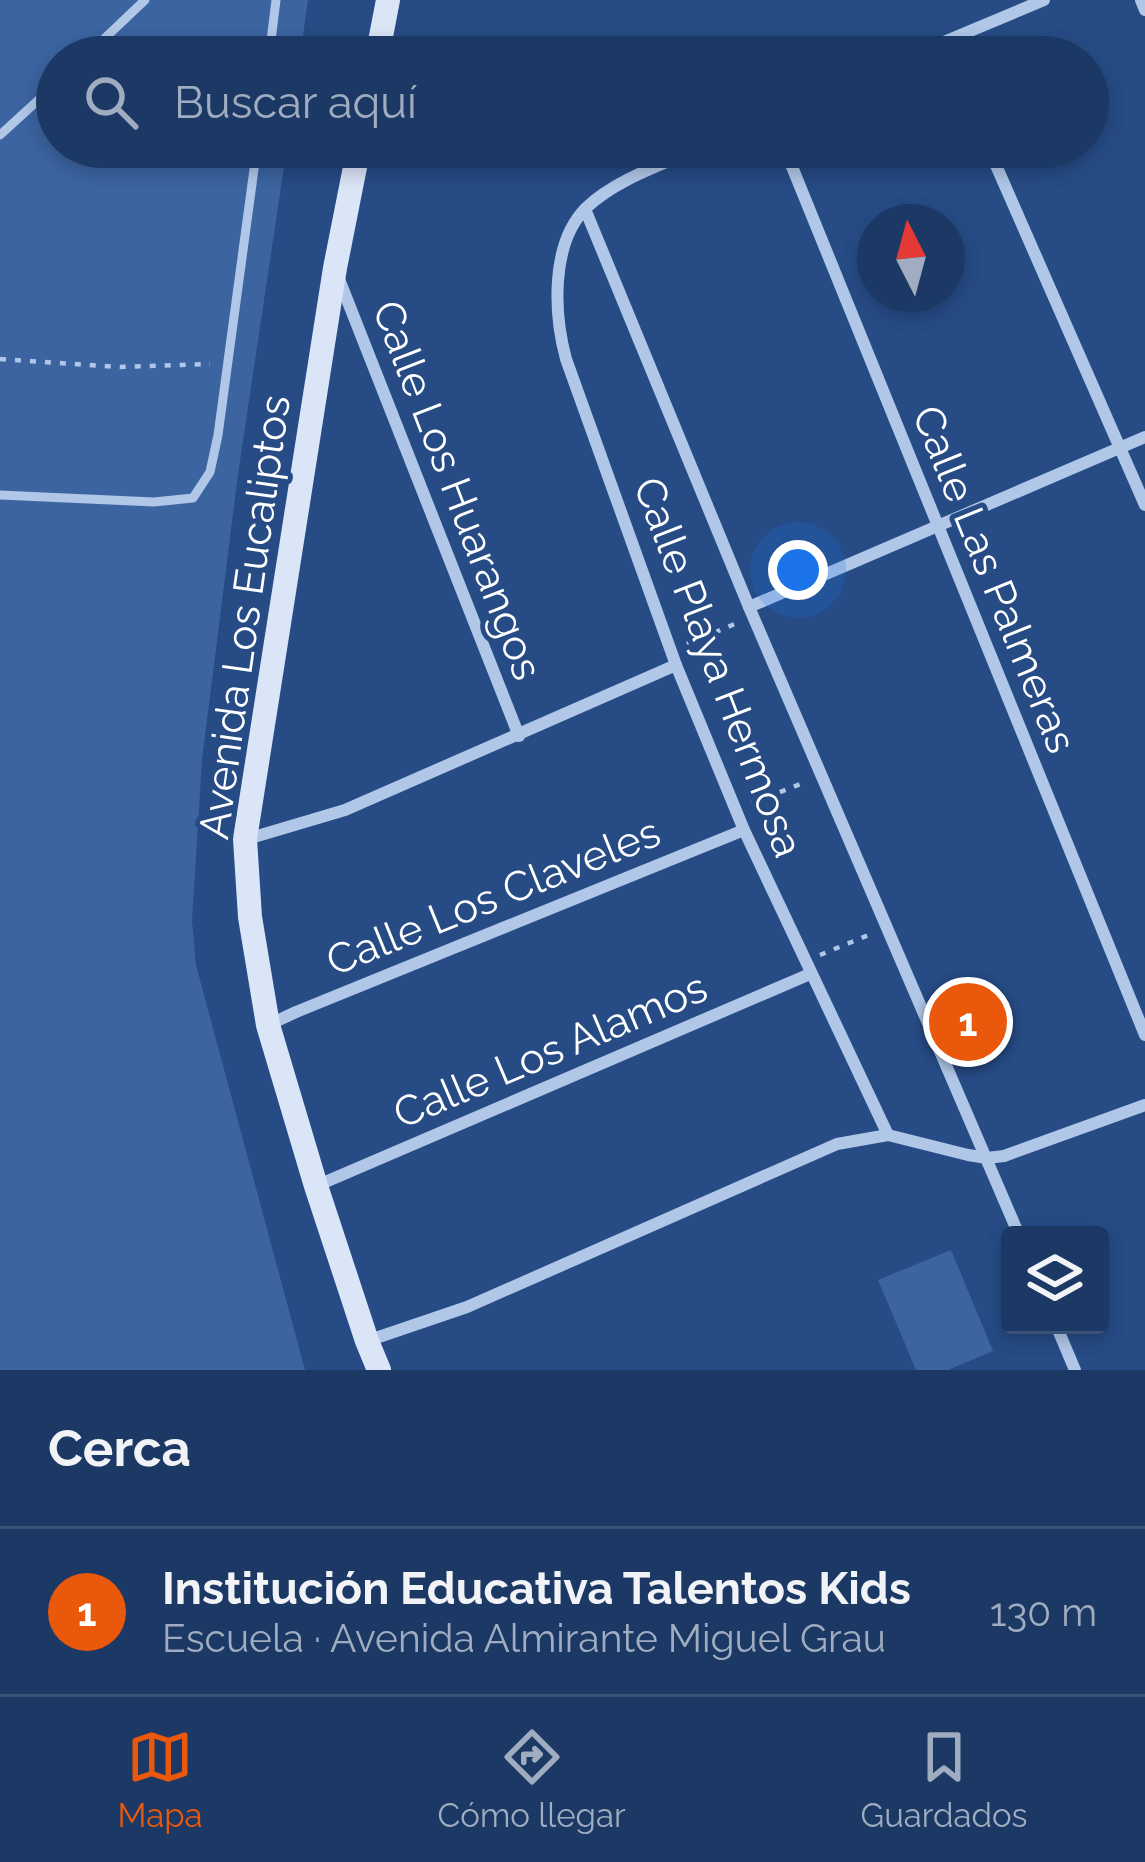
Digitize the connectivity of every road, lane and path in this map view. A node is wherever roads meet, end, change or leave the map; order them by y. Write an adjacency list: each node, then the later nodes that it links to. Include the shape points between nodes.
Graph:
1 (145, 0): 7 (lane)
2 (276, 0): 8 (lane)
3 (388, 0): 9 (street)
4 (1044, 0): 10 (street)
5 (1141, 0): 6 (street)
6 (1145, 10)
7 (107, 36)
8 (272, 36)
9 (381, 36)
10 (959, 36)
11 (36, 102): 12 (lane)
12 (0, 135)
13 (253, 168): 21 (lane)
14 (355, 168): 19 (street, Avenida Los Eucaliptos)
15 (656, 168): 18 (street)
16 (793, 168): 26 (street, Calle Las Palmeras)
17 (997, 168): 23 (street)
18 (585, 209): 27 (street); 28 (street, Calle Playa Hermosa, via 557,279 558,328)
19 (334, 268): 30 (street, Calle Los Huarangos); 34 (street, Avenida Los Eucaliptos)
20 (0, 359): 21 (path, via 120,367)
21 (228, 362): 24 (lane, via 210,472 193,498)
22 (1145, 436): 23 (street)
23 (1121, 447): 25 (street); 26 (street)
24 (0, 495)
25 (1145, 505)
26 (938, 525): 27 (street); 38 (street, Calle Las Palmeras)
27 (751, 612): 28 (path); 31 (street)
28 (670, 650): 29 (street, Calle Playa Hermosa)
29 (676, 665): 30 (street); 32 (street, Calle Playa Hermosa)
30 (519, 736): 34 (street, via 345,810)
31 (821, 775): 32 (path); 35 (street)
32 (735, 809): 33 (street, Calle Playa Hermosa)
33 (744, 830): 36 (street, Calle Playa Hermosa); 37 (street, Calle Los Claveles)
34 (245, 839): 37 (street, Avenida Los Eucaliptos)
35 (887, 928): 36 (path); 41 (street)
36 (807, 968): 40 (street, Calle Playa Hermosa); 42 (street, Calle Los Alamos)
37 (268, 1025): 42 (street, Avenida Los Eucaliptos)
38 (1145, 1036)
39 (1145, 1105): 41 (street)
40 (888, 1135): 41 (street); 45 (street, via 837,1144 466,1307)
41 (987, 1158): 43 (street)
42 (316, 1186): 45 (street, Avenida Los Eucaliptos)
43 (1015, 1226)
44 (1060, 1334): 47 (street)
45 (367, 1341): 46 (street, Avenida Los Eucaliptos)
46 (379, 1370)
47 (1075, 1370)

